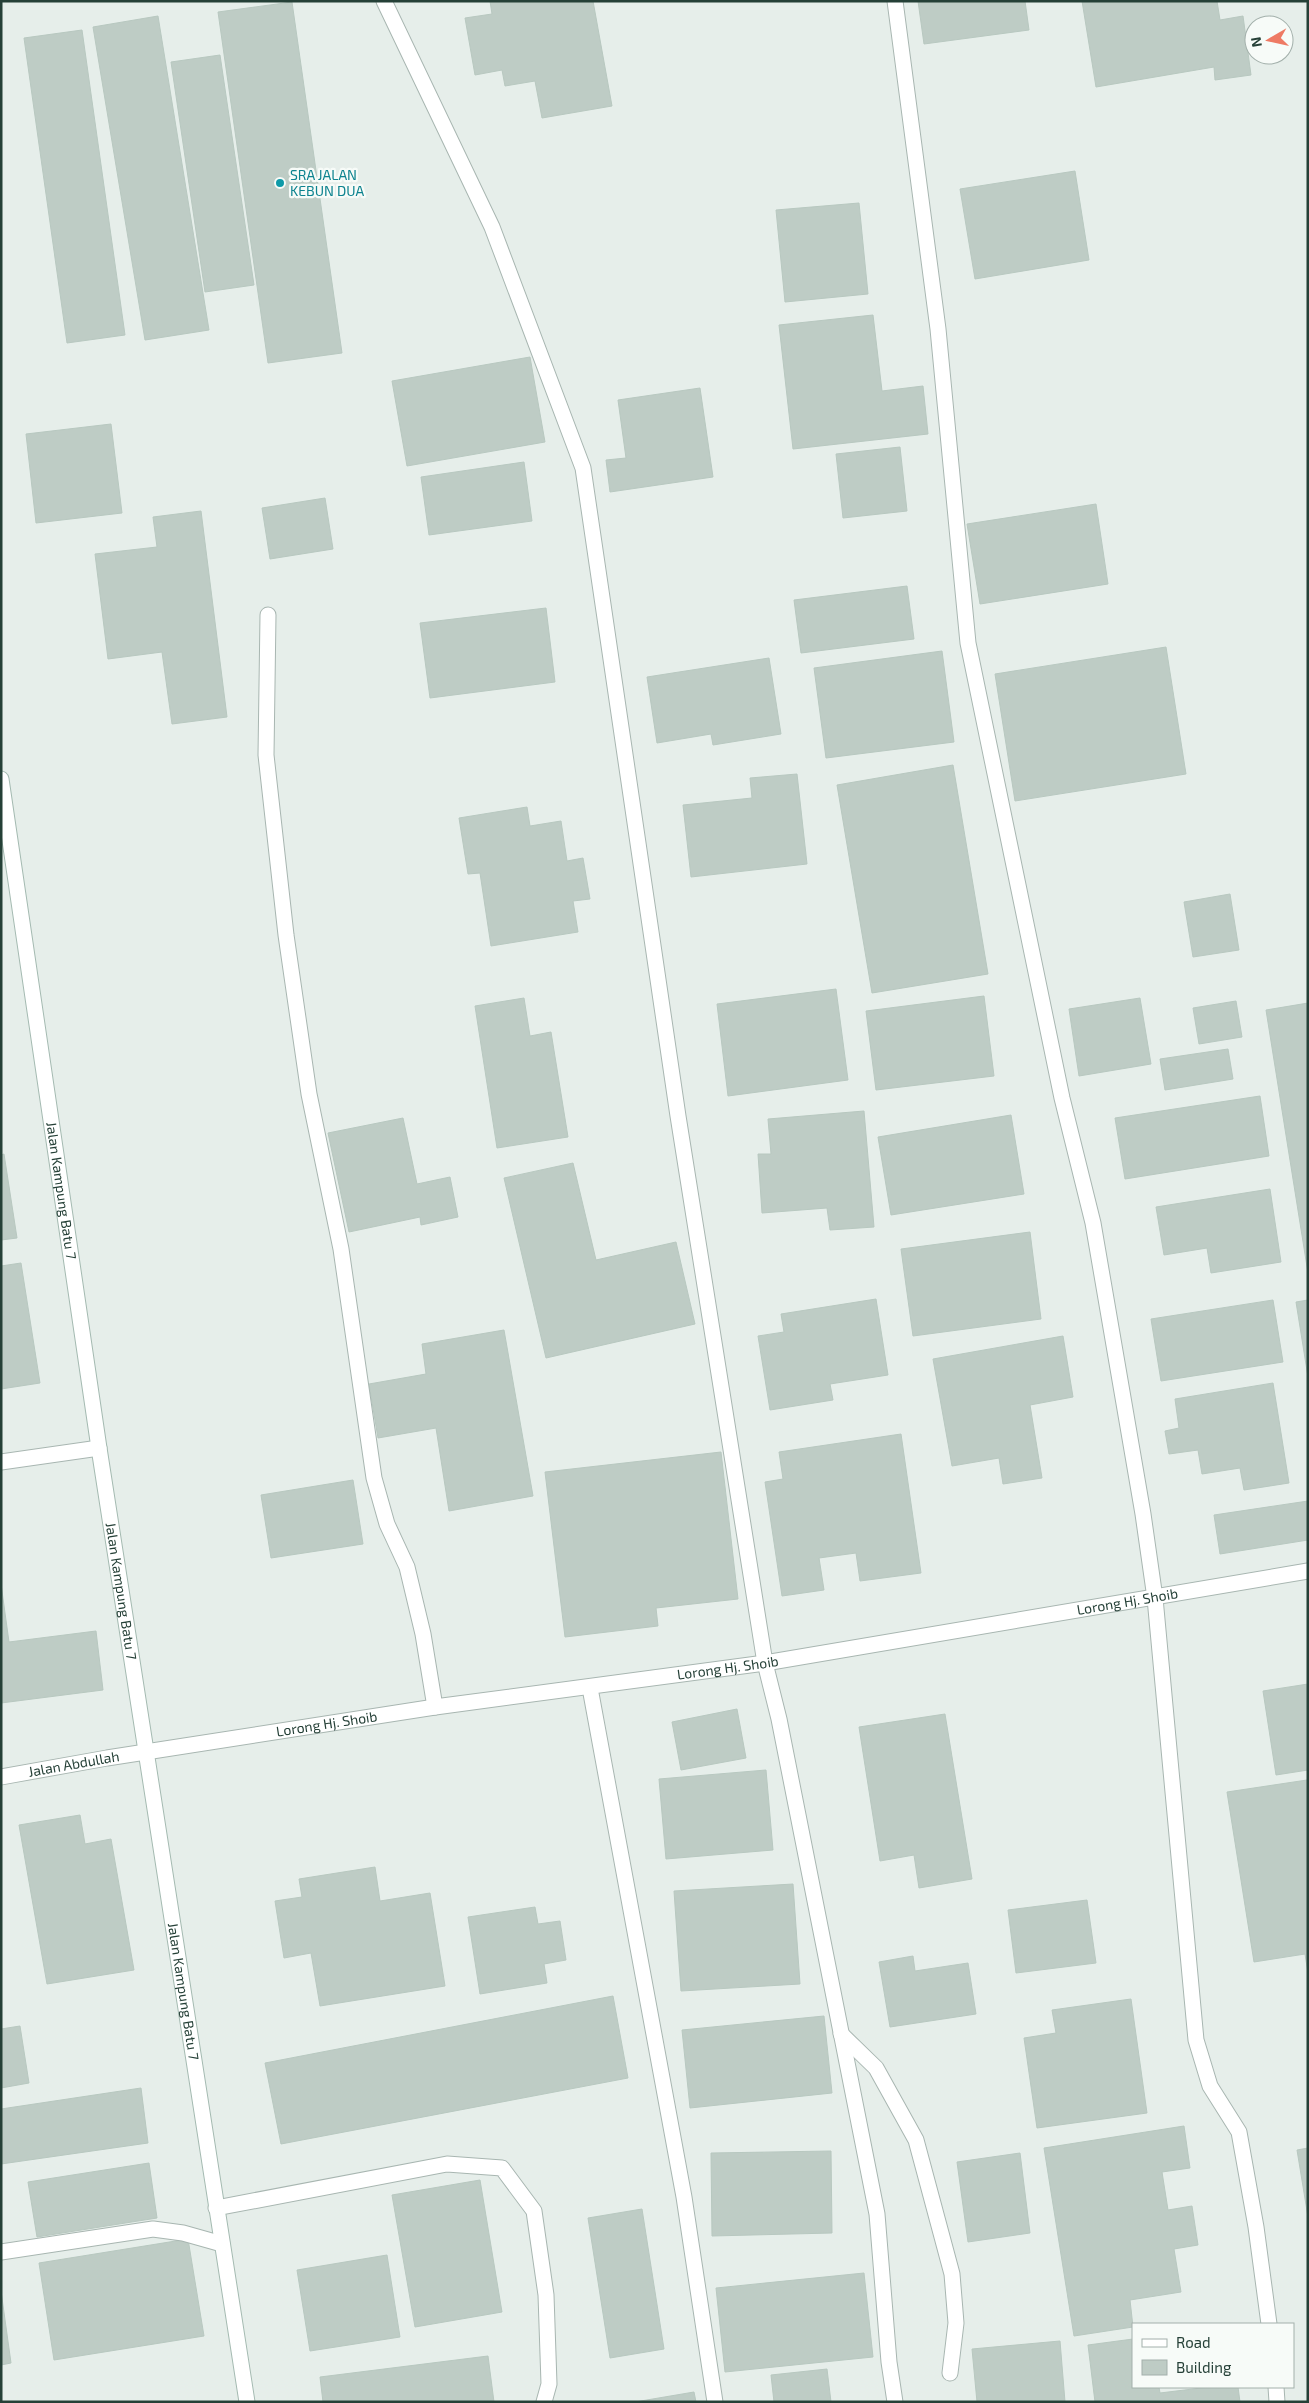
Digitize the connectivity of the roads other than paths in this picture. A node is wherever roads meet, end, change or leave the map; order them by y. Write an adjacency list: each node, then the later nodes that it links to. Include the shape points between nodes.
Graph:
1 (384, 1): 9 (street, via 492,227 583,468 676,1097)
2 (896, 1): 8 (street, via 938,329 968,643 1062,1098 1093,1223 1143,1514)
3 (268, 615): 11 (street, via 266,755 286,935 309,1094 341,1249 374,1478 387,1524 407,1567 423,1634)
4 (1, 779): 5 (street, Jalan Kampung Batu 7)
5 (99, 1448): 6 (street); 12 (street, Jalan Kampung Batu 7)
6 (1, 1462)
7 (1308, 1571): 8 (street, Lorong Hj. Shoib)
8 (1154, 1598): 9 (street, Lorong Hj. Shoib); 18 (street, via 1196,2040 1210,2086 1239,2132)
9 (765, 1663): 10 (street, Lorong Hj. Shoib); 14 (street, via 780,1719)
10 (590, 1688): 11 (street, Lorong Hj. Shoib); 23 (street, via 684,2197)
11 (435, 1707): 12 (street, Lorong Hj. Shoib)
12 (147, 1752): 13 (street, Jalan Abdullah); 15 (street, Jalan Kampung Batu 7)
13 (1, 1777)
14 (841, 2034): 19 (street, via 876,2068 916,2140 952,2274 956,2322); 24 (street, via 877,2214)
15 (216, 2208): 16 (street, Jalan Kampung Batu 7); 22 (street, via 447,2164 502,2168 534,2211 546,2295 549,2384)
16 (222, 2244): 17 (street, via 153,2229); 21 (street, Jalan Kampung Batu 7)
17 (1, 2252)
18 (1269, 2323)
19 (950, 2373)
20 (1276, 2388): 25 (street)
21 (247, 2402)
22 (544, 2402)
23 (715, 2402)
24 (895, 2402)
25 (1278, 2402)

